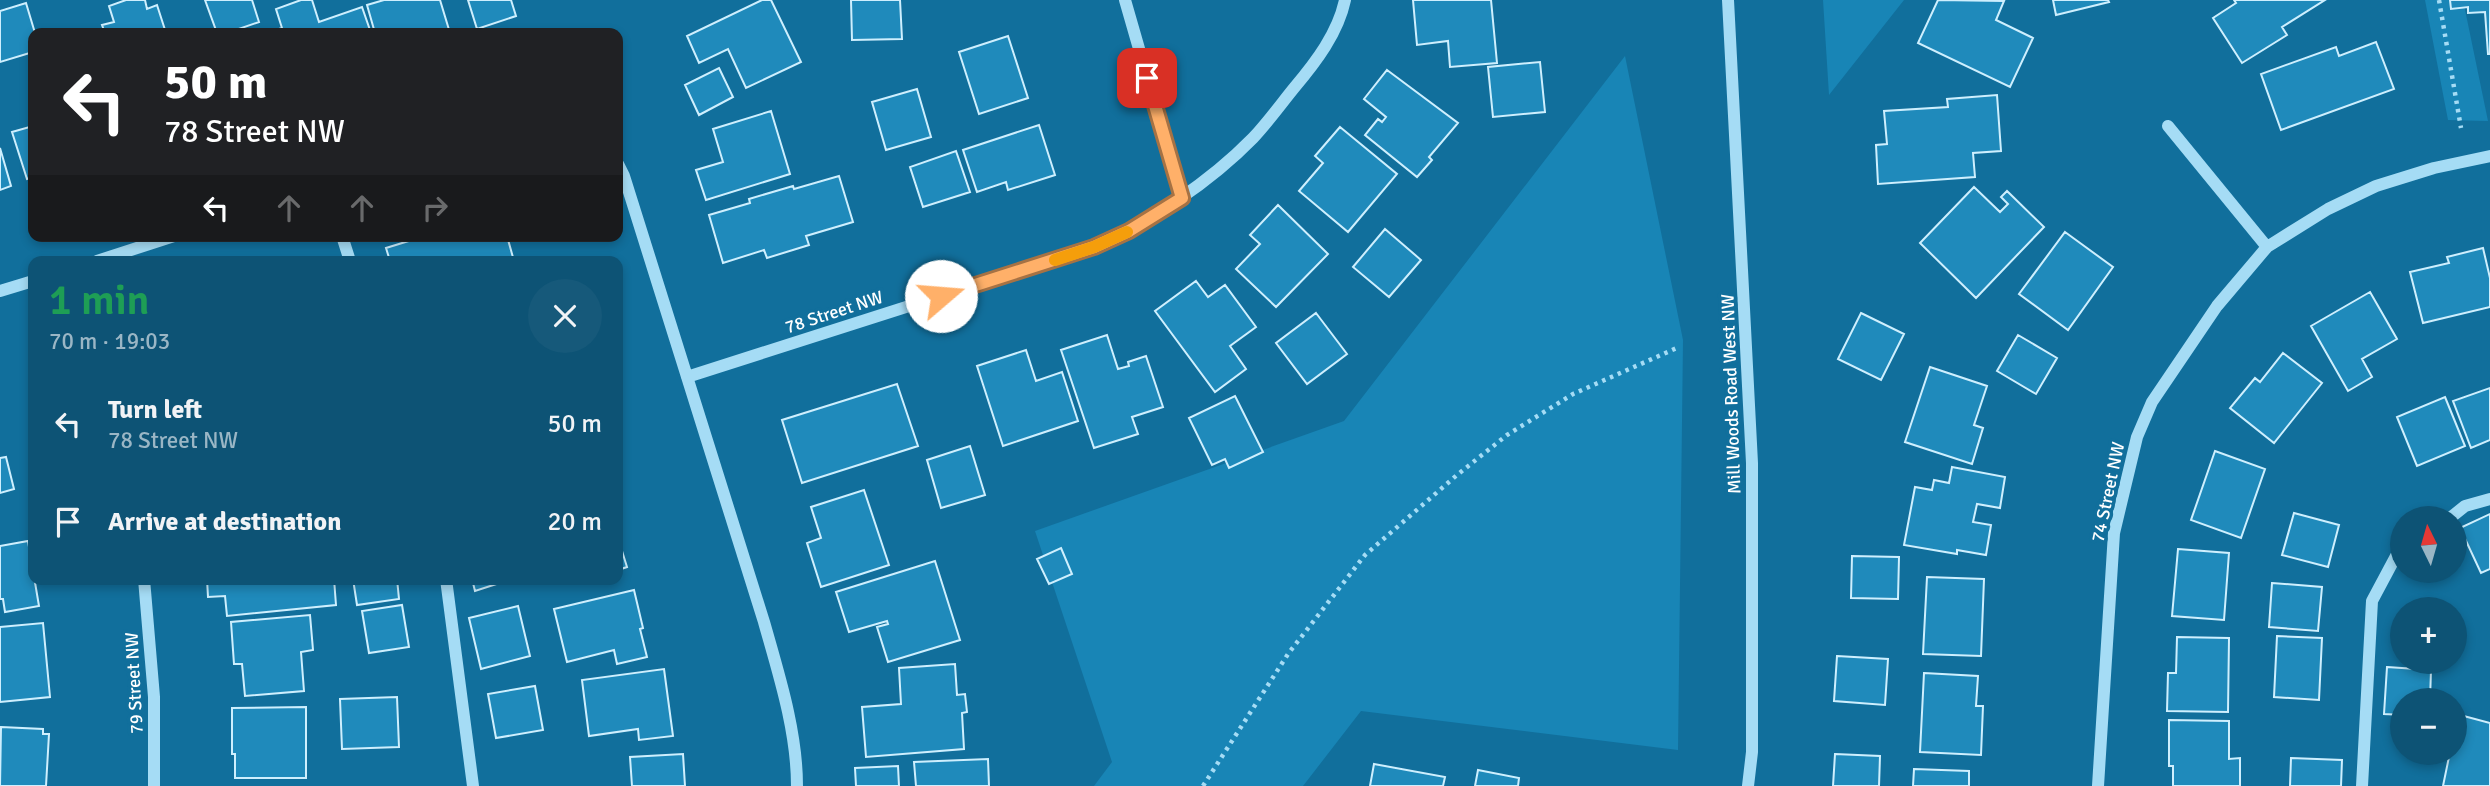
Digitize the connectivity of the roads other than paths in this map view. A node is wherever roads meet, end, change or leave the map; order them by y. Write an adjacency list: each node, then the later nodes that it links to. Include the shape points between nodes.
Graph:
1 (1125, 0): 7 (street)
2 (1345, 0): 7 (street, 78 Street NW, via 1341,18 1315,63 1253,138)
3 (1728, 0): 22 (street, Mill Woods Road West NW, via 1752,463 1752,751)
4 (2168, 126): 9 (street)
5 (2490, 156): 9 (street, 74 Street NW, via 2376,186)
6 (623, 174): 13 (street)
7 (1182, 198): 13 (street, 78 Street NW, via 1094,247)
8 (156, 242): 10 (street)
9 (2267, 247): 23 (street, 74 Street NW, via 2186,350 2152,401 2137,438 2114,533)
10 (112, 256)
11 (28, 283): 12 (street)
12 (0, 291)
13 (687, 377): 21 (street, via 780,680)
14 (2490, 499): 15 (street)
15 (2465, 506)
16 (2390, 567): 24 (street, via 2372,601)
17 (144, 585): 19 (street, 79 Street NW)
18 (447, 585): 20 (street)
19 (154, 786)
20 (473, 786)
21 (797, 786)
22 (1748, 786)
23 (2098, 786)
24 (2362, 786)

